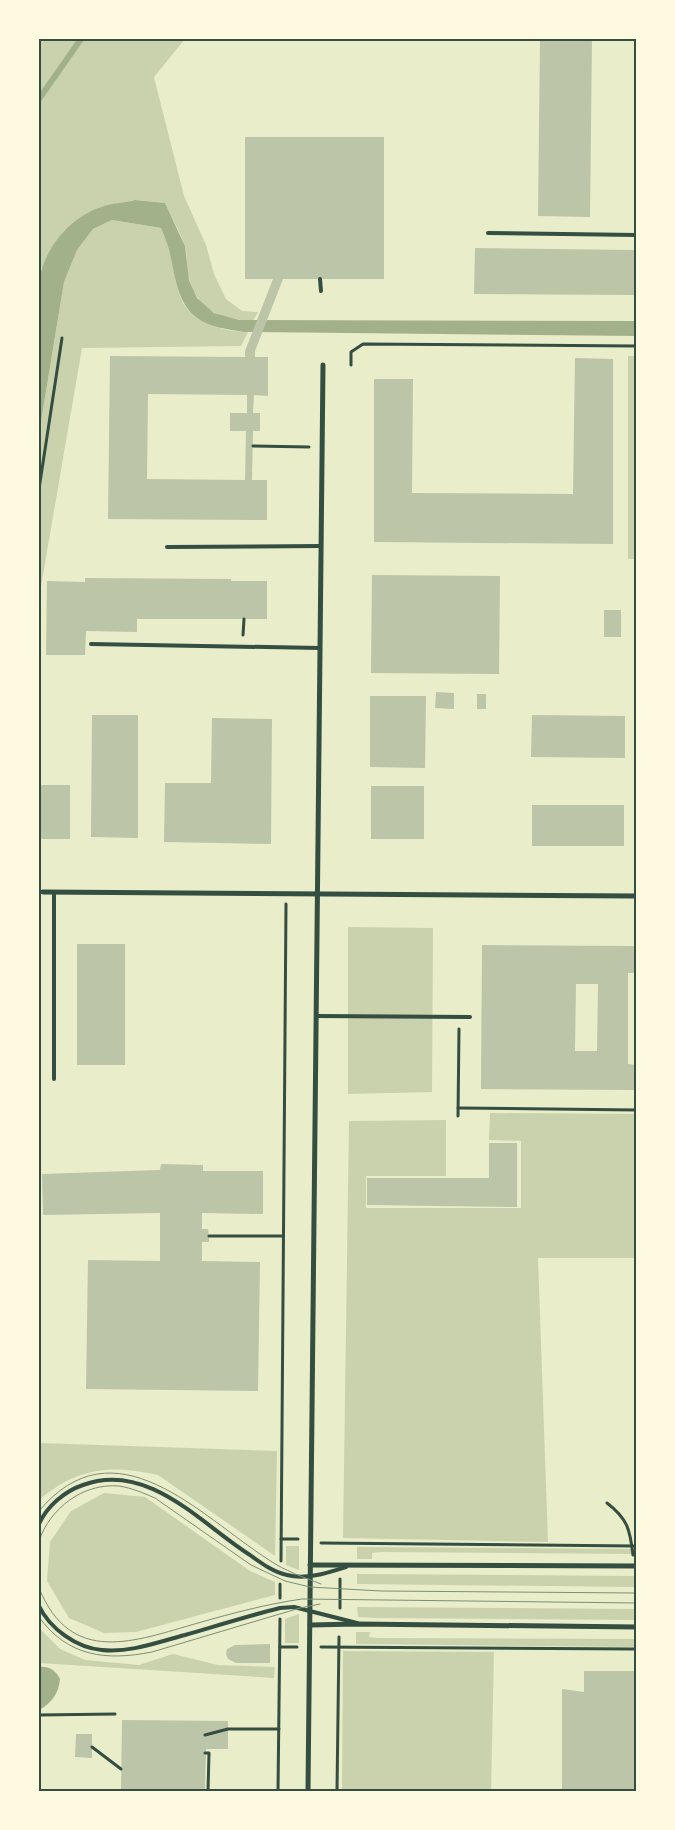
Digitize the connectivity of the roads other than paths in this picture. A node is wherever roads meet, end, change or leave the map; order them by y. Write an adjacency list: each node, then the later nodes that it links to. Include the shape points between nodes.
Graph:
1 (488, 233): 2 (lane)
2 (636, 234)
3 (320, 279): 4 (lane)
4 (321, 290)
5 (323, 365): 6 (street)
6 (321, 546): 7 (lane); 9 (street)
7 (167, 547)
8 (90, 644): 9 (lane)
9 (320, 648): 12 (street)
10 (43, 892): 11 (street)
11 (54, 892): 12 (street); 16 (lane)
12 (318, 895): 13 (street); 14 (street)
13 (636, 896)
14 (316, 1016): 15 (lane); 18 (street)
15 (470, 1017)
16 (54, 1079)
17 (39, 1524): 21 (lane, via 54,1503 77,1487 104,1480 122,1480 146,1485 166,1496 243,1551 281,1573)
18 (310, 1565): 20 (street); 21 (street)
19 (636, 1566): 20 (street)
20 (340, 1567): 21 (lane)
21 (310, 1576): 23 (street)
22 (39, 1606): 23 (lane, via 60,1632 86,1647 102,1650 149,1645 280,1608 294,1607)
23 (310, 1612): 24 (lane); 25 (street)
24 (362, 1624): 25 (street); 26 (street)
25 (310, 1625): 27 (street)
26 (636, 1627)
27 (308, 1791)

